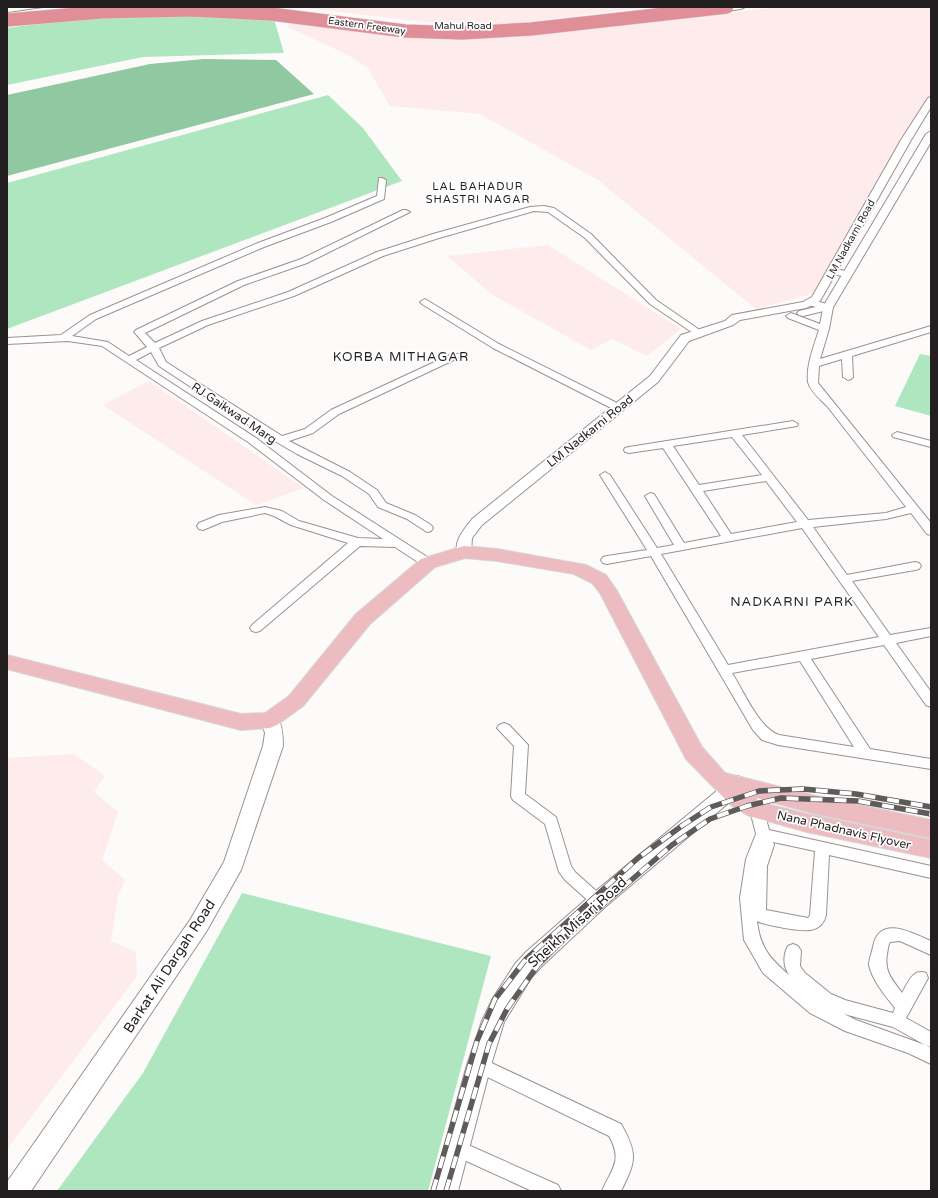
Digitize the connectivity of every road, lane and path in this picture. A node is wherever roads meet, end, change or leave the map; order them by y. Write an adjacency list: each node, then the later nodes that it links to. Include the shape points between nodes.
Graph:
1 (68, 7): 12 (street)
2 (102, 7): 3 (street); 16 (street)
3 (108, 7)
4 (140, 7): 15 (highway)
5 (185, 7): 17 (street, Mahul Road)
6 (199, 7): 9 (highway, Eastern Freeway, bridge, via 277,12 403,27 466,30 528,26)
7 (252, 7): 14 (street, Mahul Road)
8 (681, 7): 18 (street, Mahul Road)
9 (697, 7)
10 (727, 7): 16 (highway, Eastern Freeway, bridge, via 531,29 462,33 405,31 271,14 191,10 102,12)
11 (741, 7): 18 (street, Mahul Road, via 507,34)
12 (39, 10): 13 (street); 15 (street)
13 (7, 11)
14 (317, 14): 17 (street); 18 (street, Mahul Road)
15 (7, 16)
16 (7, 20)
17 (310, 21): 18 (street, Mahul Road, via 399,32)
18 (435, 31)
19 (931, 100): 23 (street, LM Nadkarni Road)
20 (931, 134): 24 (street, LM Nadkarni Road)
21 (382, 180): 35 (street, via 381,197 93,317)
22 (406, 212): 37 (street, via 304,261 241,283 139,332)
23 (831, 271): 24 (street); 26 (street, LM Nadkarni Road, via 823,289)
24 (847, 274): 27 (street, LM Nadkarni Road)
25 (425, 302): 43 (street, via 496,346)
26 (812, 303): 27 (street); 29 (street, LM Nadkarni Road, via 736,317)
27 (828, 307): 28 (street, LM Nadkarni Road); 30 (street)
28 (791, 316): 29 (street, LM Nadkarni Road, via 743,324); 30 (street)
29 (729, 323): 32 (street, LM Nadkarni Road)
30 (824, 329): 41 (street)
31 (931, 329): 33 (street)
32 (699, 333): 37 (street, via 653,302 588,236 551,210 539,208 458,229 380,254 291,294 205,323); 43 (street, LM Nadkarni Road, via 685,338 654,379)
33 (918, 333): 34 (street); 38 (street)
34 (931, 336)
35 (64, 337): 36 (street, RJ Gaikwad Marg); 40 (street, RJ Gaikwad Marg, via 105,344)
36 (7, 341)
37 (153, 347): 40 (street); 47 (street, via 162,364)
38 (847, 353): 41 (street); 42 (street)
39 (455, 356): 47 (street, via 335,412 309,431)
40 (130, 359): 62 (street, RJ Gaikwad Marg, via 252,440 328,498)
41 (814, 364): 55 (street, via 813,383 820,394 831,404)
42 (848, 377)
43 (619, 408): 64 (street, LM Nadkarni Road, via 477,522 465,538)
44 (793, 424): 45 (street)
45 (735, 433): 48 (street); 52 (street)
46 (897, 435): 49 (street)
47 (281, 440): 58 (street, via 346,474 373,492 382,505 411,517)
48 (666, 444): 50 (street); 53 (street)
49 (931, 444)
50 (629, 450)
51 (605, 475): 65 (street)
52 (768, 477): 53 (street); 56 (street)
53 (696, 489): 60 (street)
54 (650, 496): 63 (street)
55 (914, 509): 56 (street, via 886,516); 59 (street)
56 (805, 524): 60 (street); 69 (street)
57 (203, 526): 61 (street, via 219,519 265,510 278,513 295,524)
58 (427, 528)
59 (931, 531)
60 (728, 538): 63 (street)
61 (357, 542): 62 (street); 70 (street)
62 (397, 543): 67 (street, RJ Gaikwad Marg)
63 (681, 547): 65 (street)
64 (464, 552): 67 (main road); 81 (main road, Nana Phadnavis Flyover, via 579,569 599,579 608,591 694,753)
65 (654, 552): 66 (street); 75 (street)
66 (607, 560)
67 (428, 563): 77 (main road, via 363,619 296,701)
68 (915, 566): 69 (street)
69 (844, 579): 72 (street)
70 (256, 628)
71 (931, 632): 72 (street)
72 (887, 640): 73 (street); 76 (street)
73 (803, 656): 75 (street); 79 (street)
74 (7, 662): 77 (main road, via 241,722)
75 (724, 670): 79 (street, via 758,727 767,736 778,740)
76 (931, 702)
77 (270, 720): 98 (main road, Barkat Ali Dargah Road, via 274,733 272,746 234,864 198,926)
78 (504, 728): 89 (street, via 521,745 518,796 551,821 564,868)
79 (864, 753): 80 (street)
80 (931, 764)
81 (728, 784): 82 (main road, Nana Phadnavis Flyover, via 740,800); 89 (main road, Sheikh Misari Road)
82 (763, 801): 83 (main road, Nana Phadnavis Flyover); 85 (street)
83 (810, 814): 84 (main road, Nana Phadnavis Flyover); 87 (main road, Nana Phadnavis Flyover)
84 (931, 829)
85 (767, 834): 86 (street); 86 (street, via 758,882 759,914 766,918 806,925 817,920); 95 (street, via 753,859 748,898 752,940 769,968 816,1008 851,1026)
86 (822, 847): 88 (street)
87 (931, 849)
88 (931, 872)
89 (598, 902): 96 (main road, Sheikh Misari Road, via 522,971 493,1021)
90 (931, 948): 93 (street, via 902,935 892,934 885,937 881,943 877,965)
91 (793, 951): 93 (street, via 792,967 799,978 825,999 843,1007)
92 (920, 978): 93 (street)
93 (900, 1014): 94 (street)
94 (931, 1040)
95 (931, 1056)
96 (479, 1065): 97 (main road, Sheikh Misari Road); 101 (street, via 615,1130 624,1145 625,1162)
97 (457, 1148): 99 (main road, Sheikh Misari Road); 100 (street)
98 (16, 1191)
99 (445, 1191)
100 (552, 1191)
101 (611, 1191)

